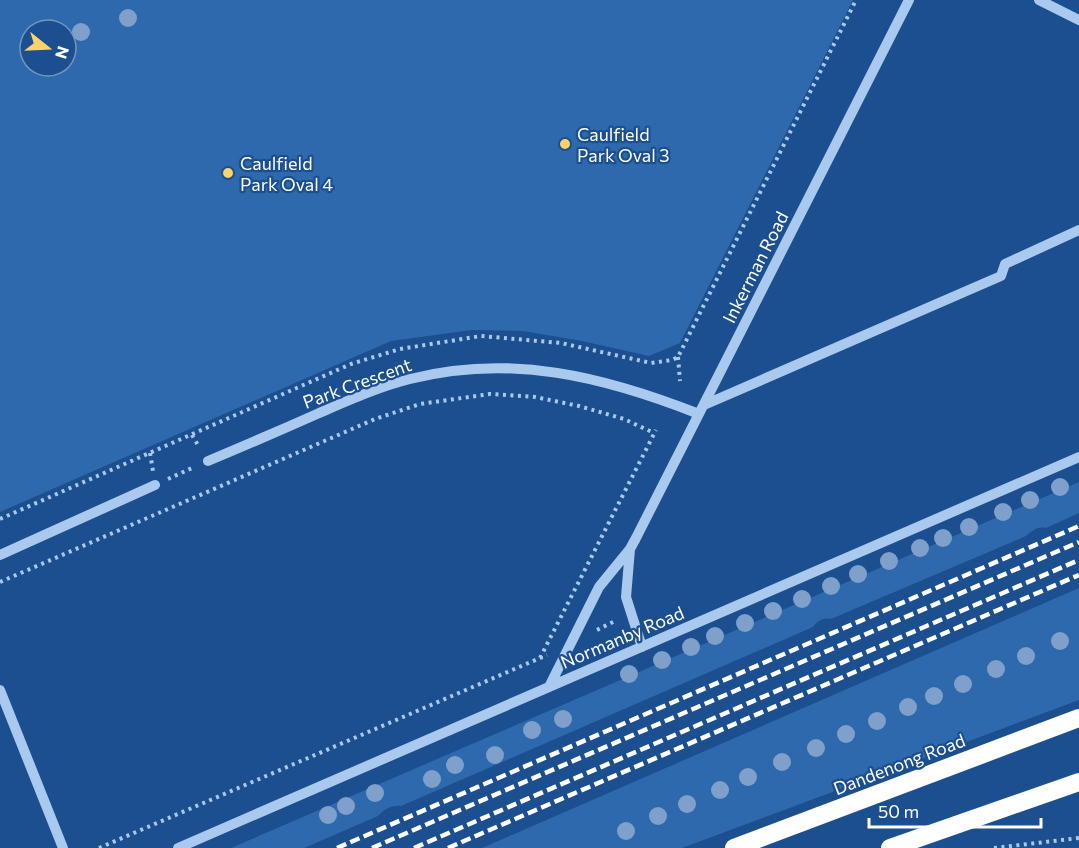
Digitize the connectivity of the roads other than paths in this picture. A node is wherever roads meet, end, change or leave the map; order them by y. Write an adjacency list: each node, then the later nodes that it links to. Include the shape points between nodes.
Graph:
1 (909, 0): 5 (street, Inkerman Road)
2 (1039, 0): 3 (street)
3 (1079, 20)
4 (1079, 230): 5 (street, via 1005,264 1001,276)
5 (701, 410): 7 (street, Park Crescent, via 578,376 541,370 443,372 388,385); 9 (street, Inkerman Road)
6 (1079, 457): 11 (street, Normanby Road)
7 (208, 461)
8 (155, 484): 10 (street)
9 (630, 549): 11 (street, Inkerman Road, via 626,597); 12 (street, Inkerman Road, via 599,587)
10 (0, 555)
11 (642, 647): 12 (street, Normanby Road)
12 (549, 687): 18 (street, Normanby Road)
13 (0, 690): 14 (street)
14 (4, 711): 17 (street)
15 (1079, 718): 19 (highway, Dandenong Road)
16 (1079, 782): 20 (highway)
17 (63, 848)
18 (178, 848)
19 (734, 848)
20 (890, 848)

